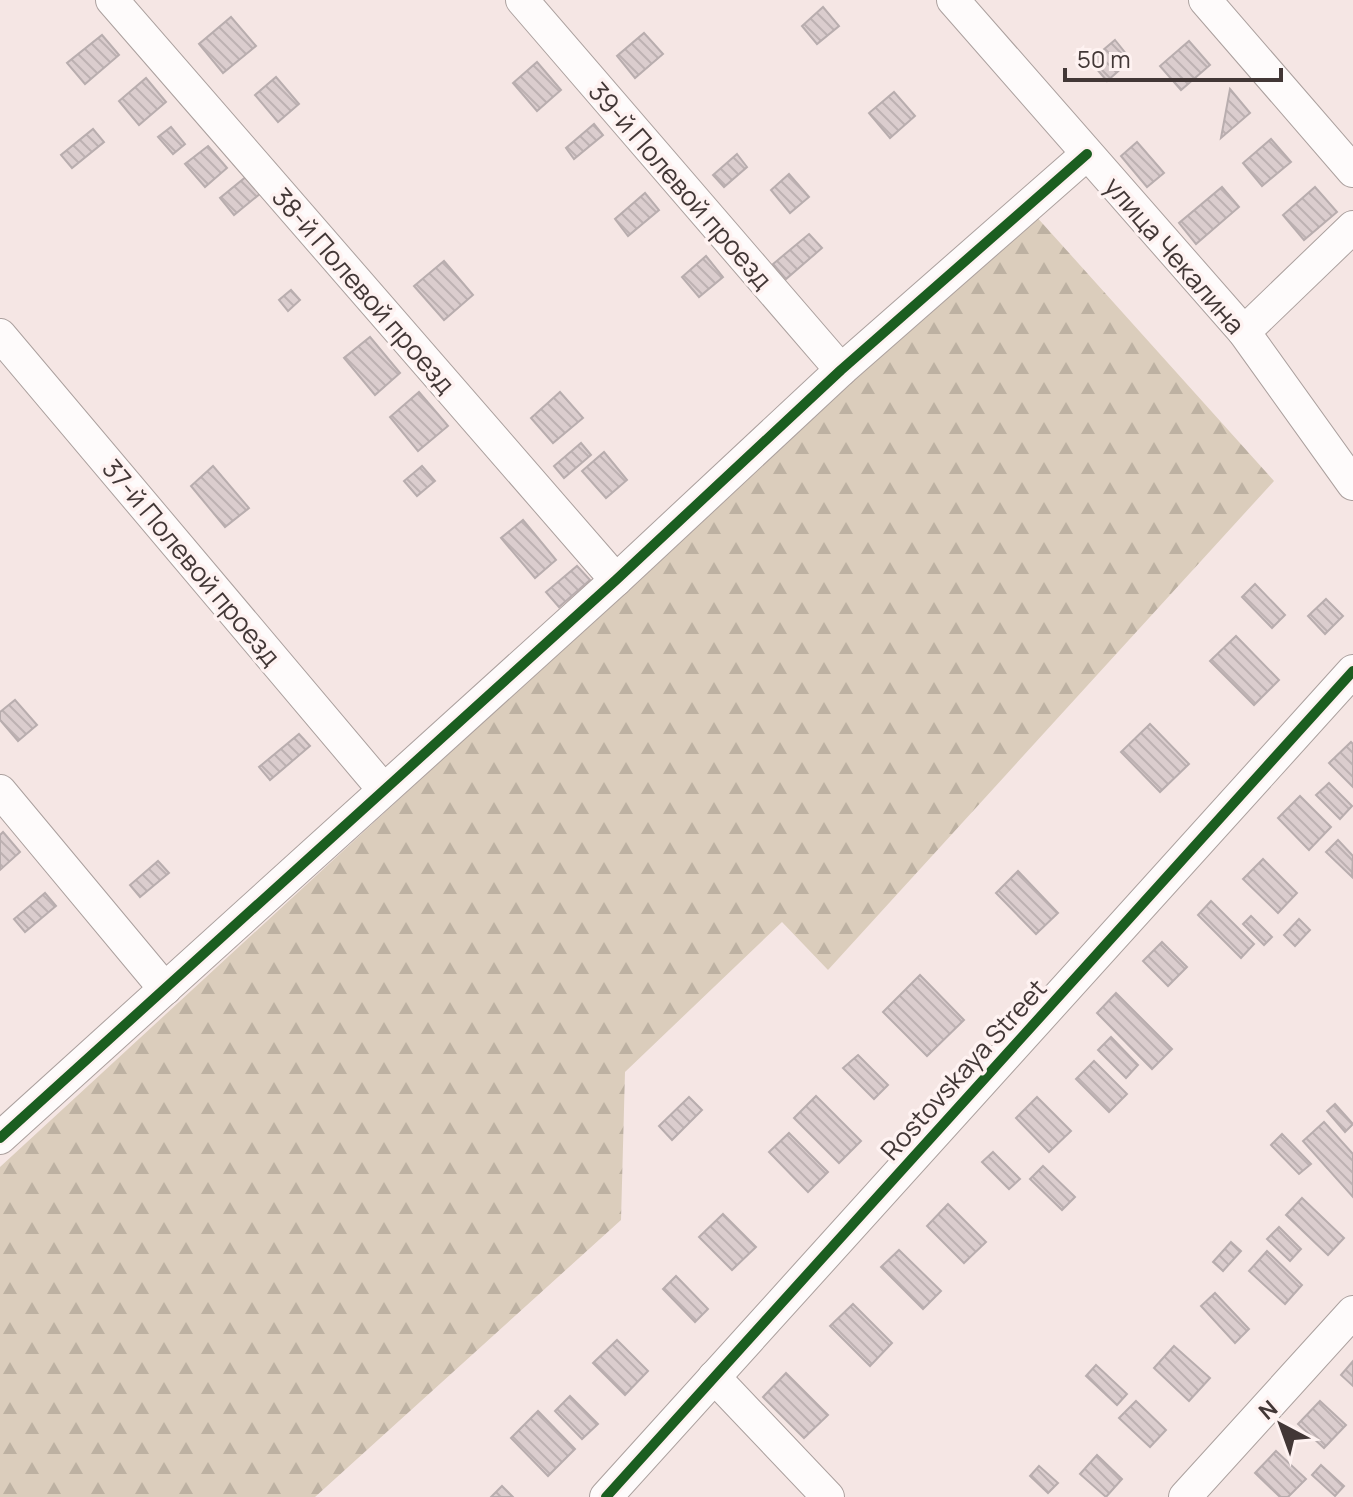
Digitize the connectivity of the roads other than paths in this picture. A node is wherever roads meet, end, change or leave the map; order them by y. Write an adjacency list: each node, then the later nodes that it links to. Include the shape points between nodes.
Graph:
1 (112, 0): 12 (street, 38-й Полевой проезд)
2 (522, 0): 10 (street, 39-й Полевой проезд)
3 (953, 0): 5 (street, улица Чекалина)
4 (1205, 0): 6 (street)
5 (1087, 154): 8 (street, улица Чекалина); 10 (street)
6 (1353, 171)
7 (1353, 227): 8 (street)
8 (1244, 332): 11 (street, улица Чекалина)
9 (0, 335): 14 (street, 37-й Полевой проезд)
10 (841, 370): 12 (street)
11 (1353, 484)
12 (616, 580): 14 (street)
13 (1353, 671): 19 (street, Rostovskaya Street)
14 (383, 789): 16 (street)
15 (0, 791): 16 (street)
16 (165, 989): 17 (street)
17 (0, 1138)
18 (1353, 1312): 22 (street)
19 (714, 1377): 20 (street, Rostovskaya Street); 21 (street)
20 (606, 1497)
21 (828, 1497)
22 (1185, 1497)

